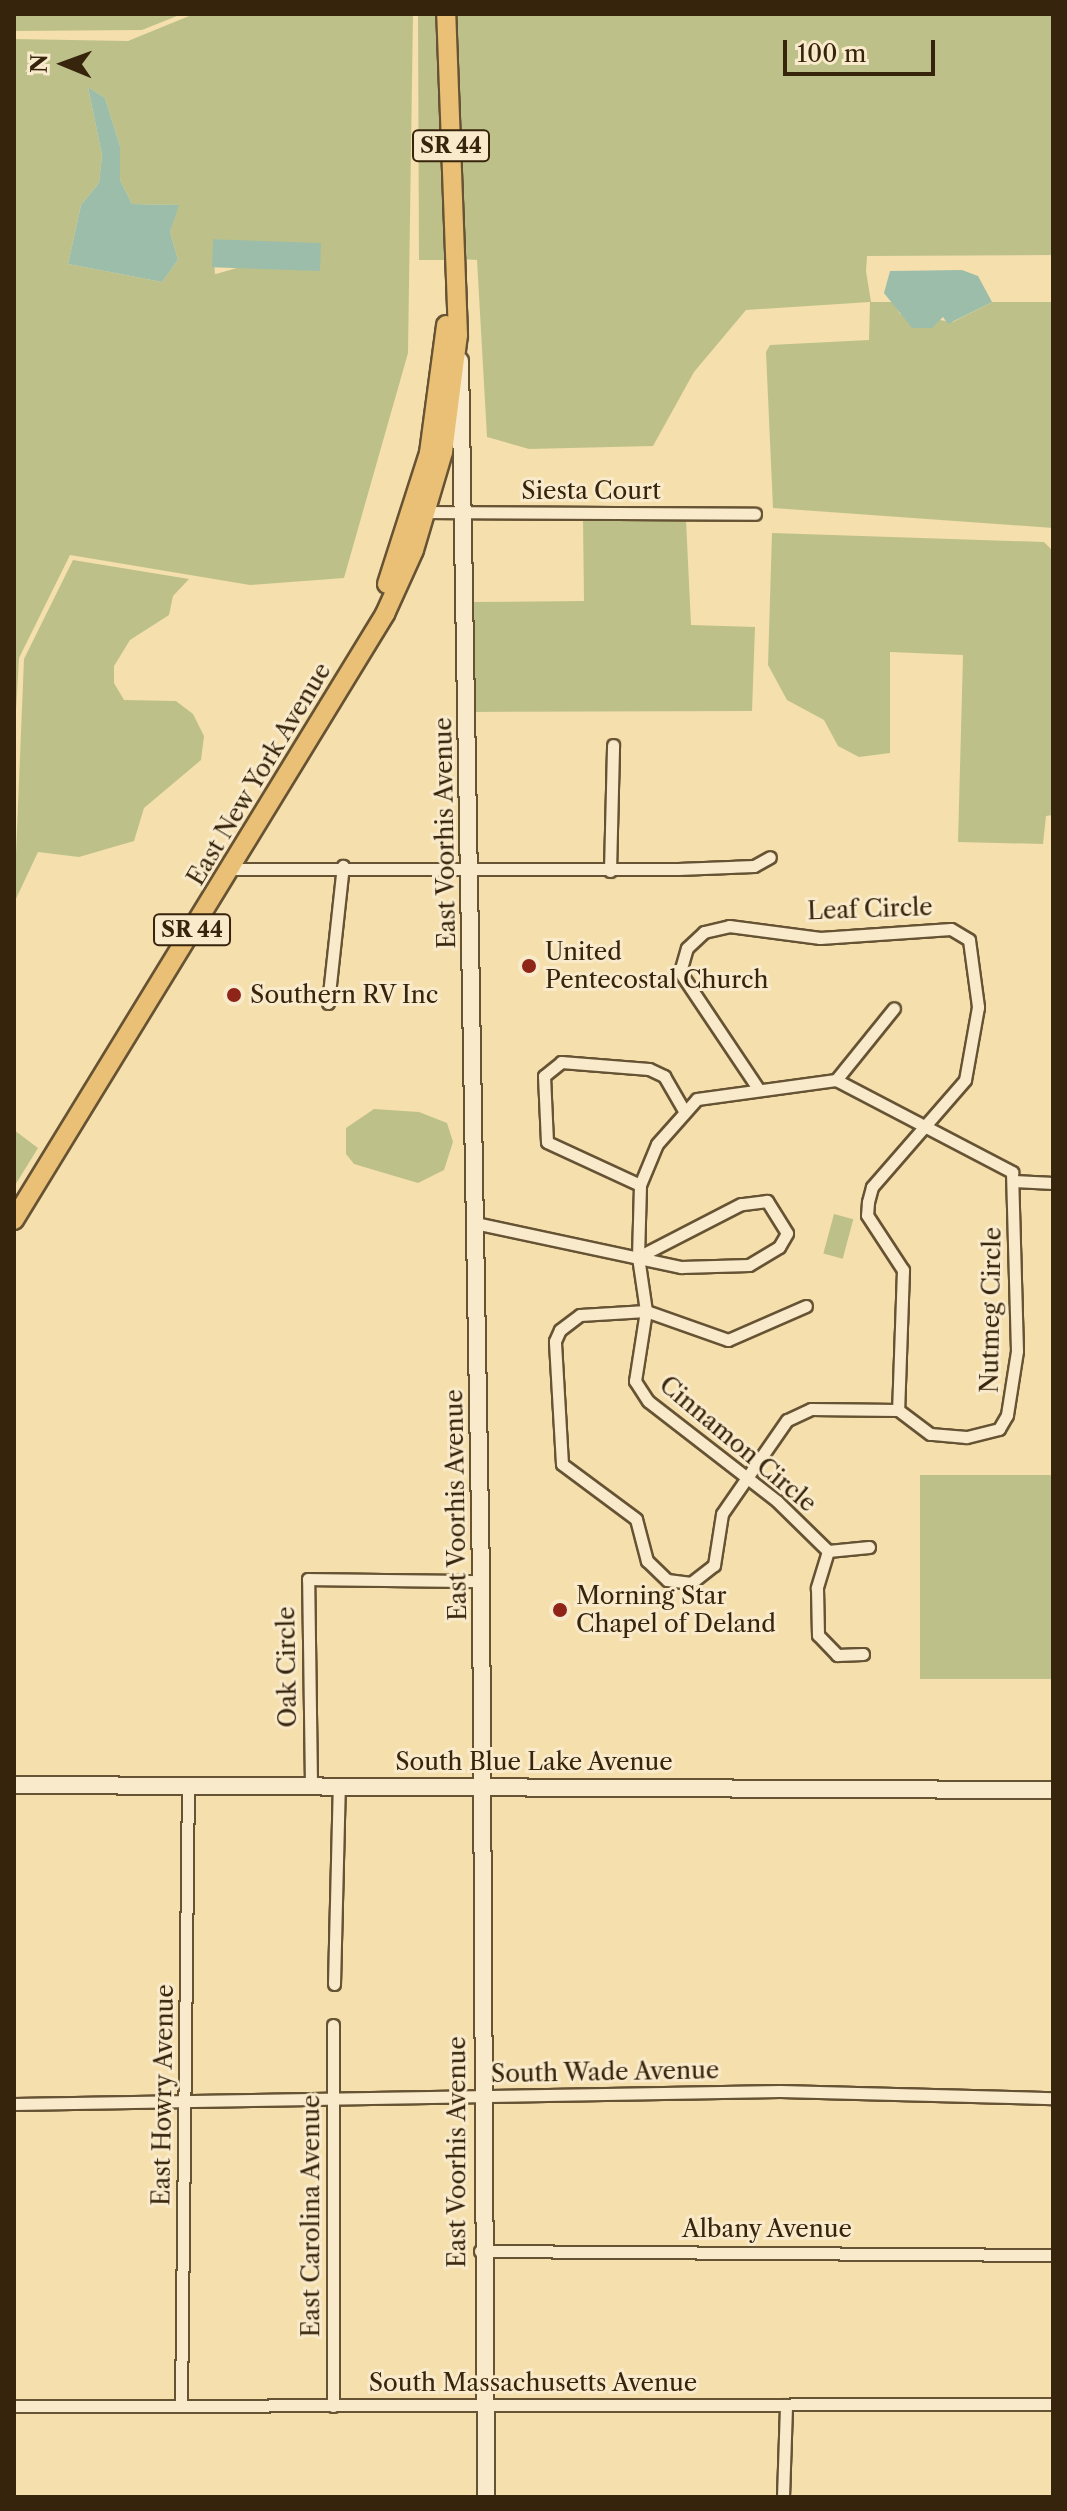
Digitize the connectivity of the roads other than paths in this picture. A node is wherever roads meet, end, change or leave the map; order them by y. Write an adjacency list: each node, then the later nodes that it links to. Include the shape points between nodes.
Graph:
1 (446, 14): 2 (main road, East New York Avenue / SR 44)
2 (454, 278): 3 (main road, East New York Avenue / SR 44); 4 (main road, East New York Avenue / SR 44)
3 (458, 335): 5 (main road, East New York Avenue / SR 44); 7 (street, East Voorhis Avenue)
4 (438, 408): 5 (street, East Voorhis Avenue); 9 (main road, East New York Avenue / SR 44)
5 (443, 452): 6 (main road, East New York Avenue / SR 44); 7 (street, East Voorhis Avenue)
6 (427, 512): 7 (street, Siesta Court); 9 (main road); 10 (main road, East New York Avenue / SR 44)
7 (461, 512): 8 (street, Siesta Court); 13 (street, East Voorhis Avenue)
8 (755, 514)
9 (410, 521): 10 (main road, East New York Avenue / SR 44)
10 (367, 639): 15 (main road, East New York Avenue / SR 44)
11 (613, 745): 16 (street)
12 (770, 857): 16 (street, via 754,866)
13 (470, 865): 14 (street); 16 (street); 27 (street, East Voorhis Avenue)
14 (343, 866): 15 (street); 17 (street)
15 (229, 869): 26 (main road, East New York Avenue / SR 44)
16 (610, 871)
17 (328, 1003)
18 (894, 1008): 19 (street)
19 (836, 1080): 20 (street, Cinnamon Circle); 22 (street)
20 (757, 1087): 21 (street, Cinnamon Circle, via 697,1099); 22 (street, Leaf Circle, via 680,972 687,948 704,932 744,926 820,938 951,929 969,940 976,960 975,1041 965,1080)
21 (684, 1110): 25 (street, Cinnamon Circle, via 657,1144); 25 (street, via 671,1083 649,1069 561,1062 544,1076 547,1142)
22 (927, 1130): 23 (street, via 995,1160); 31 (street, via 872,1187 867,1215 903,1270)
23 (1014, 1181): 24 (street); 31 (street, Nutmeg Circle, via 1017,1351 1007,1415 999,1429 966,1437 930,1434)
24 (1053, 1183)
25 (640, 1185): 28 (street, Cinnamon Circle)
26 (14, 1220)
27 (475, 1223): 28 (street); 35 (street, East Voorhis Avenue)
28 (638, 1257): 28 (street, via 681,1267 749,1265 779,1247 787,1233 767,1201 741,1204); 30 (street, Cinnamon Circle)
29 (806, 1306): 30 (street, via 728,1340)
30 (646, 1311): 32 (street, Cinnamon Circle, via 635,1381 648,1401); 32 (street, via 580,1315 560,1330 555,1341 562,1464 636,1519 647,1561 678,1584 703,1577 714,1565 722,1514)
31 (898, 1410): 32 (street, via 811,1409 787,1420)
32 (745, 1482): 34 (street, Cinnamon Circle, via 777,1501)
33 (869, 1547): 34 (street)
34 (828, 1551): 36 (street, via 817,1588 818,1635 837,1655)
35 (481, 1581): 38 (street, Oak Circle, via 308,1579); 41 (street, East Voorhis Avenue)
36 (863, 1654)
37 (188, 1784): 38 (street, South Blue Lake Avenue); 39 (street, South Blue Lake Avenue); 47 (street, East Howry Avenue)
38 (311, 1784): 40 (street, South Blue Lake Avenue)
39 (14, 1785)
40 (339, 1785): 41 (street, South Blue Lake Avenue); 43 (street)
41 (481, 1787): 42 (street, South Blue Lake Avenue); 45 (street, East Voorhis Avenue)
42 (1053, 1790)
43 (334, 1984)
44 (333, 2025): 48 (street, East Carolina Avenue)
45 (481, 2096): 46 (street, South Wade Avenue, via 780,2091); 48 (street, South Wade Avenue); 50 (street, East Voorhis Avenue)
46 (1053, 2098)
47 (185, 2101): 48 (street, South Wade Avenue); 49 (street, South Wade Avenue); 56 (street, East Howry Avenue)
48 (333, 2103): 57 (street, East Carolina Avenue)
49 (14, 2104)
50 (480, 2251): 51 (street, Albany Avenue); 52 (street, East Voorhis Avenue)
51 (1053, 2255)
52 (487, 2404): 54 (street, South Massachusetts Avenue); 57 (street, South Massachusetts Avenue); 58 (street, East Voorhis Avenue)
53 (1053, 2404): 54 (street, South Massachusetts Avenue)
54 (786, 2405): 59 (street)
55 (14, 2406): 56 (street, South Massachusetts Avenue)
56 (181, 2406): 57 (street, South Massachusetts Avenue)
57 (333, 2406)
58 (486, 2497)
59 (783, 2497)

